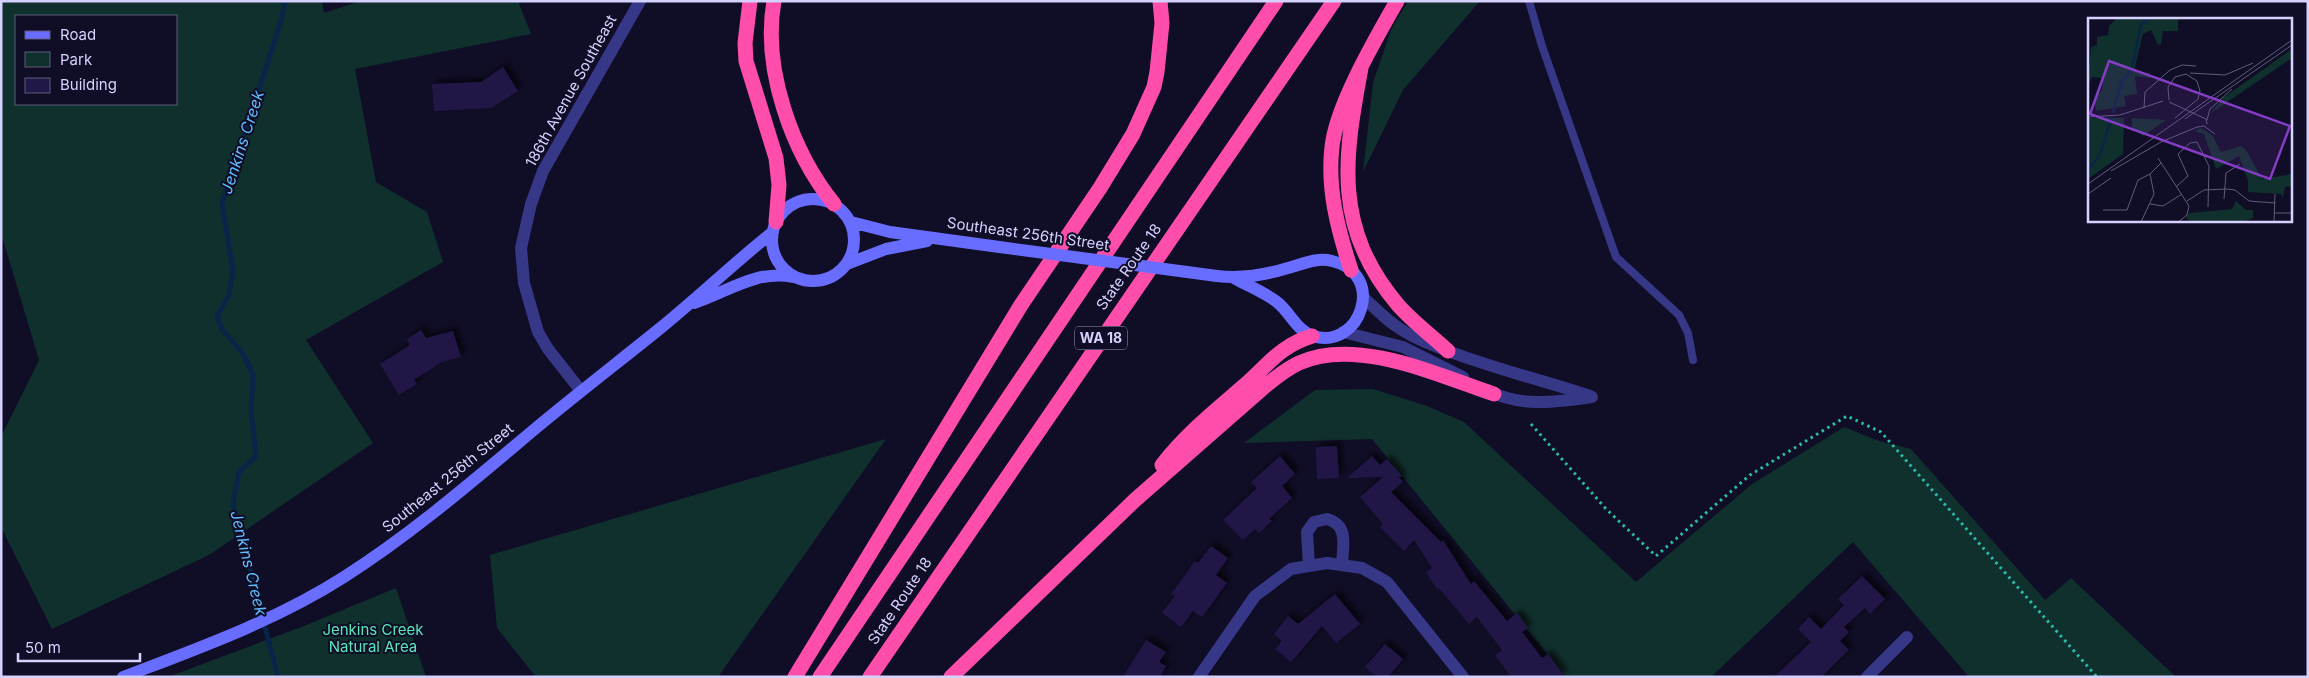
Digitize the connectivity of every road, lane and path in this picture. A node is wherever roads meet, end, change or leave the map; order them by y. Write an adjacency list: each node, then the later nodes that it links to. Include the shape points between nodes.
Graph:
1 (640, 1): 24 (street, 186th Avenue Southeast, via 543,171 521,248 524,283 538,332)
2 (750, 1): 12 (highway, via 746,61 776,158 779,185)
3 (774, 1): 10 (highway, via 771,15 774,56 786,115 806,165)
4 (1160, 1): 32 (highway, via 1162,24 1154,87 1133,134 1021,305)
5 (1276, 1): 33 (highway, State Route 18 / WA 18)
6 (1334, 1): 34 (highway, State Route 18 / WA 18)
7 (1397, 1): 9 (highway)
8 (1529, 1): 23 (lane, via 1616,257 1679,315 1688,333)
9 (1361, 68): 15 (highway, via 1335,130 1331,158 1336,217); 22 (highway, via 1347,155 1348,191 1356,230 1368,260 1388,292)
10 (834, 204): 11 (main road); 12 (main road, via 822,200 801,201 784,211)
11 (850, 222): 13 (main road, Southeast 256th Street); 14 (main road, via 854,244)
12 (774, 227): 16 (main road, via 772,247 777,260); 19 (main road, Southeast 256th Street)
13 (937, 239): 14 (main road, Southeast 256th Street, via 886,249); 17 (main road, Southeast 256th Street, bridge)
14 (847, 264): 16 (main road, via 825,279)
15 (1351, 270): 17 (main road, via 1321,259); 18 (main road, via 1358,278)
16 (798, 278): 19 (main road, Southeast 256th Street, via 768,275)
17 (1234, 278): 21 (main road, via 1278,303 1299,327)
18 (1364, 298): 20 (main road, via 1359,315); 22 (street, via 1398,327)
19 (689, 304): 24 (main road, Southeast 256th Street)
20 (1343, 332): 21 (main road, via 1334,336); 25 (street, via 1402,348)
21 (1312, 336): 27 (highway, via 1278,352 1204,419)
22 (1448, 351): 25 (street, via 1515,376 1543,381 1592,397 1543,404)
23 (1694, 360)
24 (581, 391): 31 (main road, Southeast 256th Street, via 424,523 377,556 262,622)
25 (1494, 394): 27 (highway, via 1369,356 1320,356 1283,372)
26 (1531, 424): 39 (path, via 1606,509 1656,556 1750,475 1847,416 1880,432)
27 (1135, 500): 35 (highway)
28 (1342, 564): 29 (street); 29 (street, via 1342,530 1327,519 1314,522 1307,532); 37 (street, via 1362,568 1387,582)
29 (1309, 566): 36 (street, via 1291,570 1255,596)
30 (1907, 637): 38 (street)
31 (123, 677)
32 (795, 677)
33 (820, 677)
34 (870, 677)
35 (951, 677)
36 (1199, 677)
37 (1463, 677)
38 (1867, 677)
39 (2097, 677)

